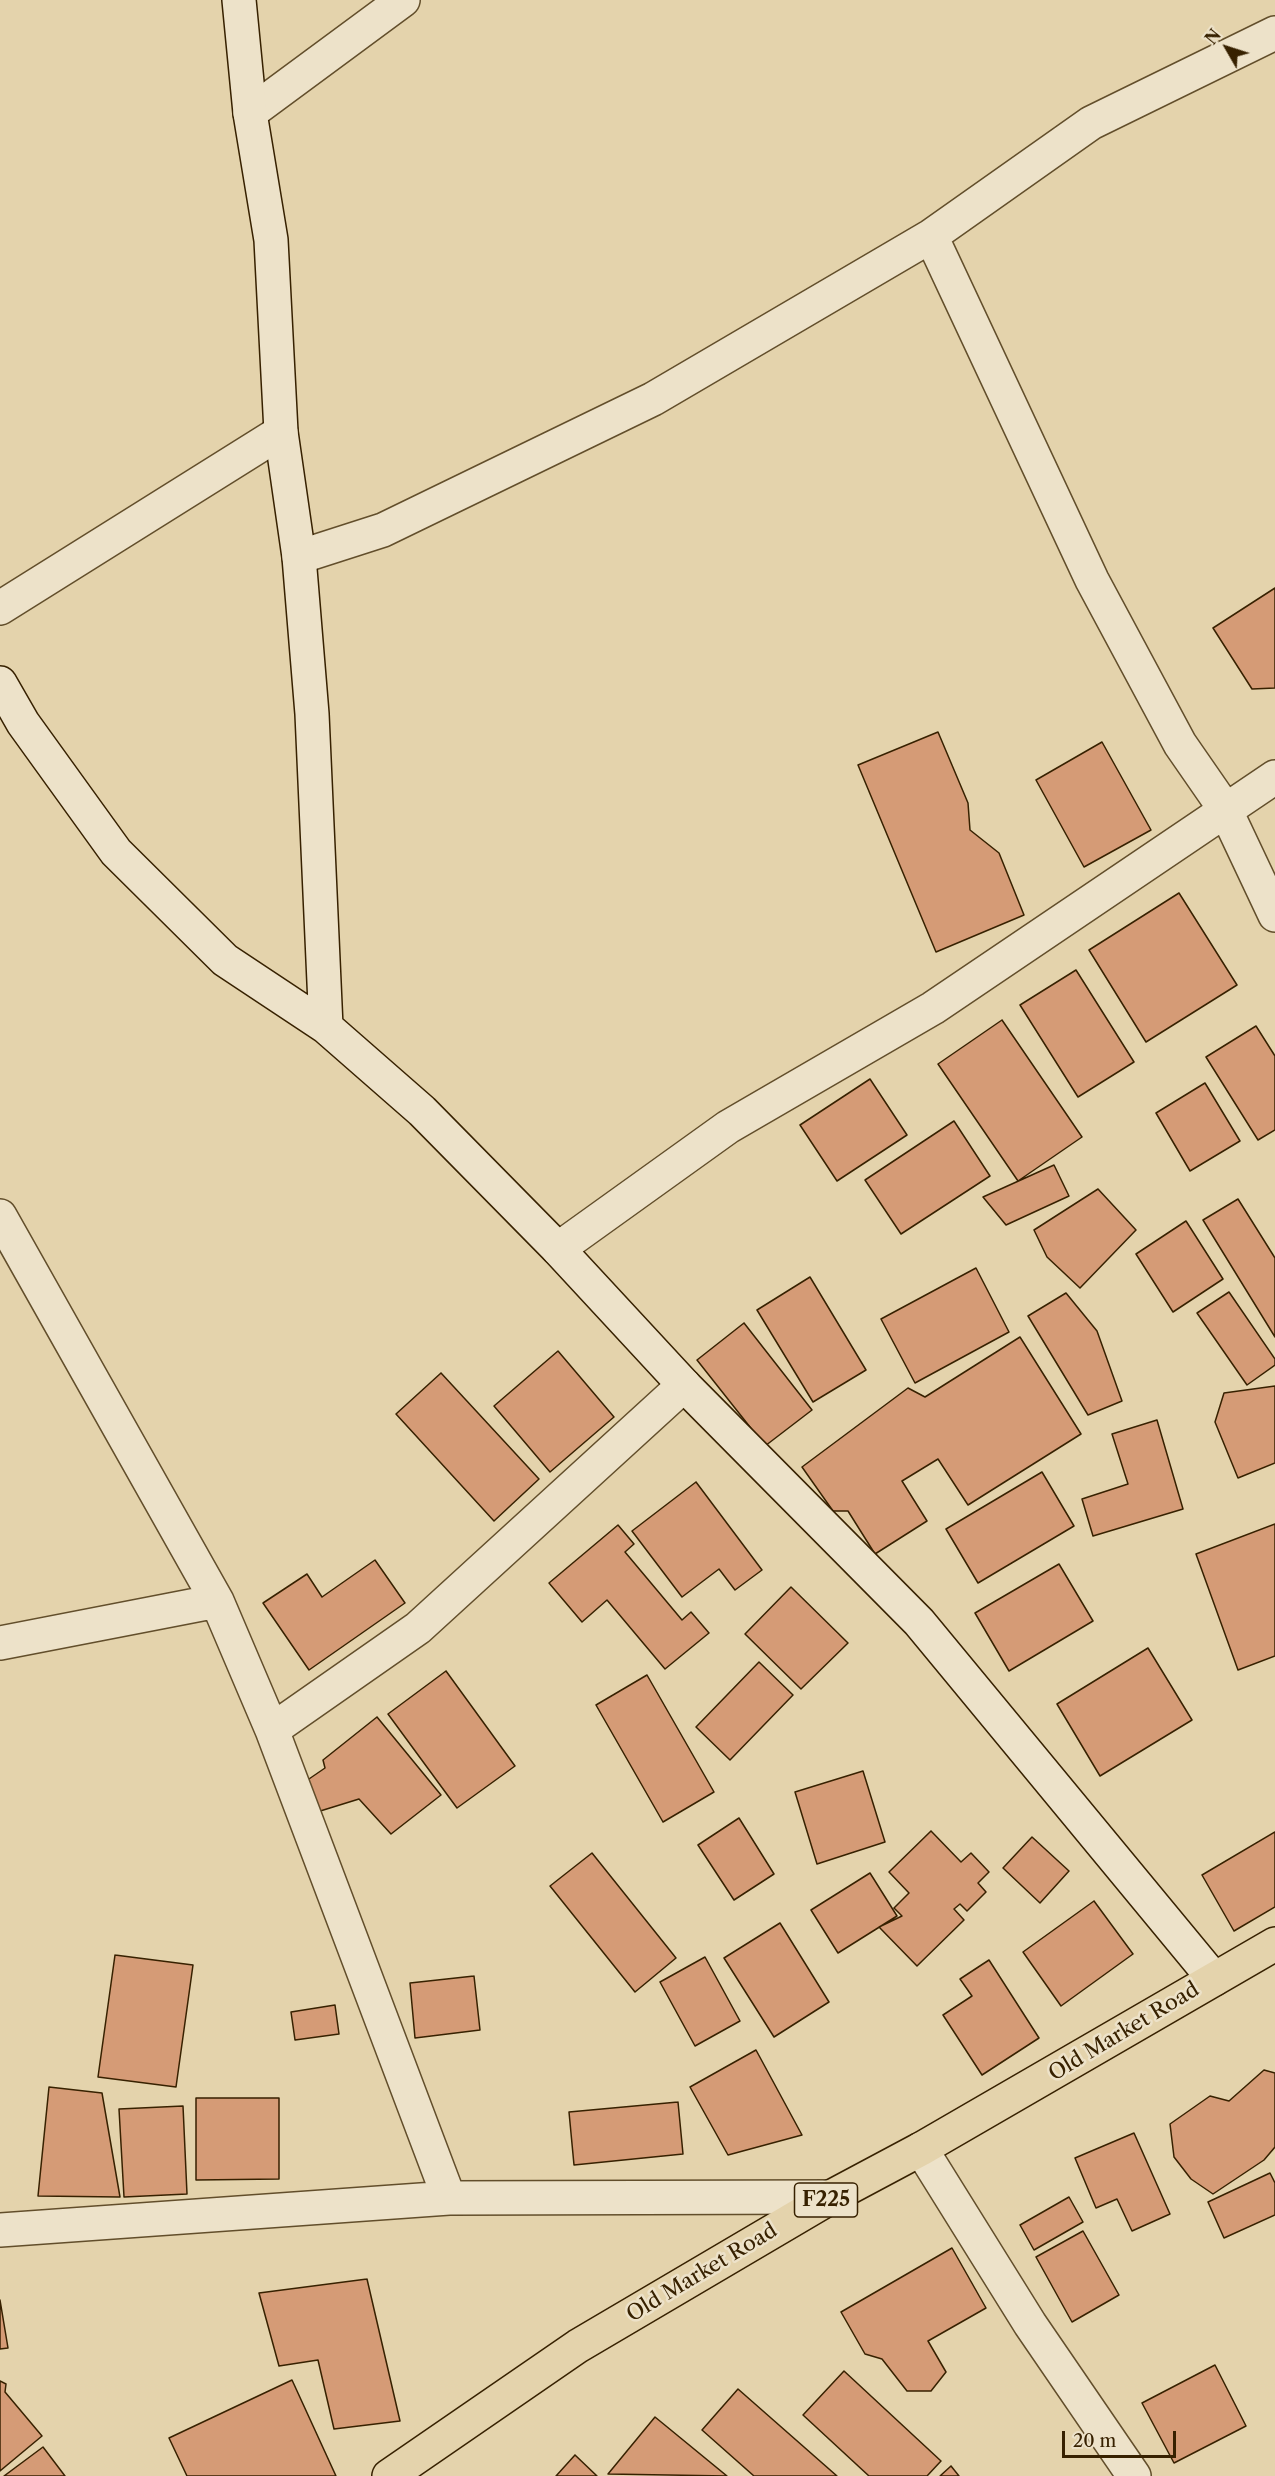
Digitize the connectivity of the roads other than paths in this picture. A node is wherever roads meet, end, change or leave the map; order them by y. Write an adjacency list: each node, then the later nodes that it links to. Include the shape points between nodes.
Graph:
1 (239, 0): 4 (street)
2 (403, 0): 4 (street)
3 (1275, 33): 5 (street, via 1090,123)
4 (250, 113): 6 (street, via 271,240)
5 (931, 236): 7 (street, via 653,399 384,530); 11 (street, via 1092,580 1180,744)
6 (281, 432): 7 (street); 8 (street)
7 (299, 557): 13 (street, via 312,714)
8 (0, 608)
9 (0, 683): 13 (street, via 23,723 116,852 225,960)
10 (1275, 777): 11 (street)
11 (1226, 809): 12 (street); 15 (street, via 933,1008 728,1127)
12 (1275, 915)
13 (326, 1027): 15 (street, via 422,1111)
14 (0, 1216): 17 (street)
15 (558, 1249): 16 (street)
16 (684, 1385): 19 (street, via 418,1628); 21 (street, via 919,1622)
17 (217, 1601): 18 (street); 19 (street)
18 (0, 1643)
19 (272, 1730): 24 (street)
20 (1275, 1944): 21 (main road, Old Market Road / F225)
21 (1214, 1979): 22 (main road, Old Market Road / F225)
22 (921, 2149): 23 (main road, Old Market Road / F225); 27 (street, via 1029,2324)
23 (831, 2197): 24 (street); 26 (main road, Old Market Road / F225, via 578,2346)
24 (449, 2198): 25 (street)
25 (0, 2230)
26 (389, 2476)
27 (1134, 2476)

